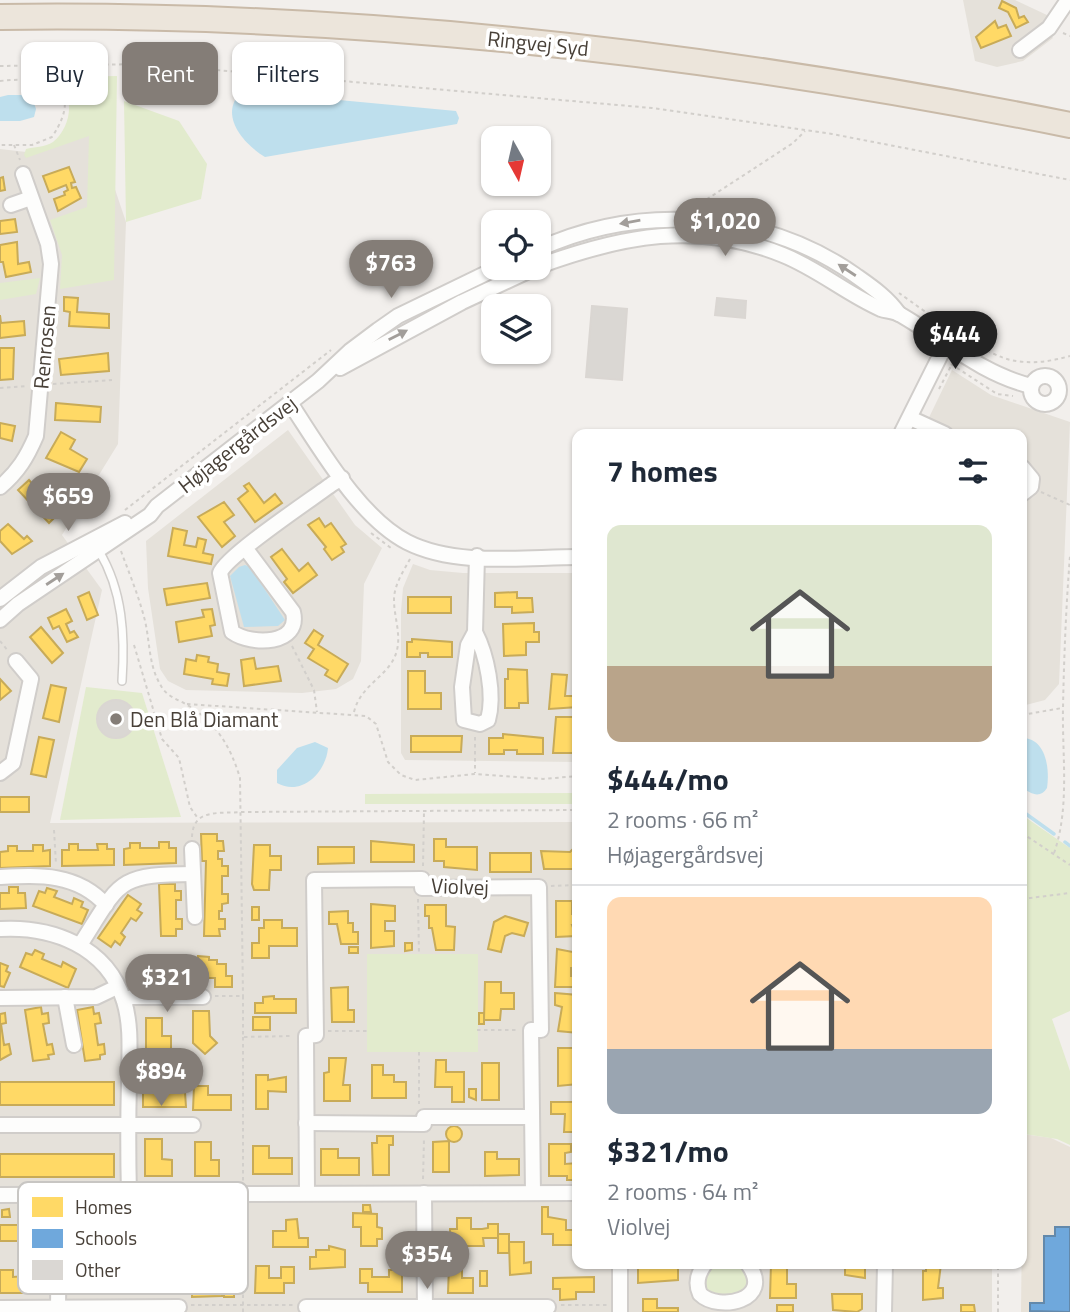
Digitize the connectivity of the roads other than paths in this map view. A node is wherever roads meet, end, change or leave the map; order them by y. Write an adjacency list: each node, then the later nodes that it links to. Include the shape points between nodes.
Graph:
1 (1068, 0): 3 (street, via 1049,28)
2 (0, 17): 4 (highway, Ringvej Syd, via 248,20 567,45 797,76)
3 (1020, 50)
4 (1070, 125)
5 (23, 174): 6 (street, Renrosen)
6 (31, 198): 7 (street); 22 (street, Renrosen, via 51,264 36,436 27,457)
7 (10, 205)
8 (551, 245): 12 (street, Højagergårdsvej, one-way to 8, via 889,299 813,250 750,229 640,220)
9 (551, 262): 12 (street, Højagergårdsvej, via 626,238 658,235 742,243 782,254 881,309)
10 (481, 276): 14 (street, Højagergårdsvej, via 398,316)
11 (511, 280): 14 (street, Højagergårdsvej, one-way to 11)
12 (899, 314): 13 (street, Højagergårdsvej)
13 (943, 351): 15 (street, Højagergårdsvej); 17 (street)
14 (318, 381): 16 (street, Højagergårdsvej)
15 (1025, 384)
16 (285, 407): 21 (street); 24 (street, Højagergårdsvej)
17 (910, 418): 18 (street); 19 (street)
18 (904, 429)
19 (934, 429)
20 (1027, 469): 23 (street, via 1032,479)
21 (342, 478): 25 (street); 27 (street, via 378,522 409,543)
22 (0, 487)
23 (1027, 488)
24 (157, 506): 26 (street, Højagergårdsvej); 29 (street, Højagergårdsvej, via 41,568)
25 (246, 549): 25 (street, via 220,573 232,632 250,641 287,635 296,622 293,612)
26 (102, 556): 30 (street, Højagergårdsvej, one-way to 26, via 18,604); 33 (lane, via 125,633)
27 (477, 556): 28 (street); 31 (street)
28 (572, 557)
29 (0, 599)
30 (0, 620)
31 (475, 632): 31 (street, via 483,646 491,708 488,720 475,724 464,720 461,709 468,645)
32 (16, 661): 34 (street, via 31,679 13,763)
33 (122, 681)
34 (0, 773)
35 (192, 849): 36 (street)
36 (193, 874): 38 (street, via 137,877 114,892); 39 (street)
37 (0, 877): 38 (street, via 55,877 82,885)
38 (106, 905): 41 (street)
39 (195, 918)
40 (0, 929): 41 (street, via 55,933)
41 (80, 945): 42 (street)
42 (121, 994): 43 (street); 45 (street); 50 (street, via 129,1025)
43 (203, 996)
44 (0, 998): 45 (street)
45 (65, 998): 46 (street)
46 (74, 1045)
47 (532, 1116): 48 (street); 48 (street, Violvej, via 531,1030 541,1030 539,887 314,880); 56 (street)
48 (306, 1123): 54 (street, Violvej)
49 (0, 1125): 50 (street)
50 (128, 1125): 51 (street); 52 (street)
51 (193, 1125)
52 (129, 1182)
53 (248, 1193): 54 (street)
54 (307, 1193): 55 (street)
55 (424, 1193): 56 (street); 70 (street)
56 (533, 1193): 57 (street)
57 (572, 1193)
58 (0, 1195): 59 (street)
59 (18, 1195)
60 (620, 1269): 68 (street)
61 (703, 1269): 71 (street, via 698,1289)
62 (750, 1269): 71 (street, via 756,1282 750,1300 736,1310)
63 (885, 1269): 72 (street)
64 (179, 1307): 69 (street)
65 (306, 1307): 70 (street)
66 (548, 1307): 70 (street)
67 (0, 1308): 69 (street)
68 (620, 1309)
69 (58, 1310)
70 (425, 1310)
71 (717, 1311)
72 (884, 1312)

